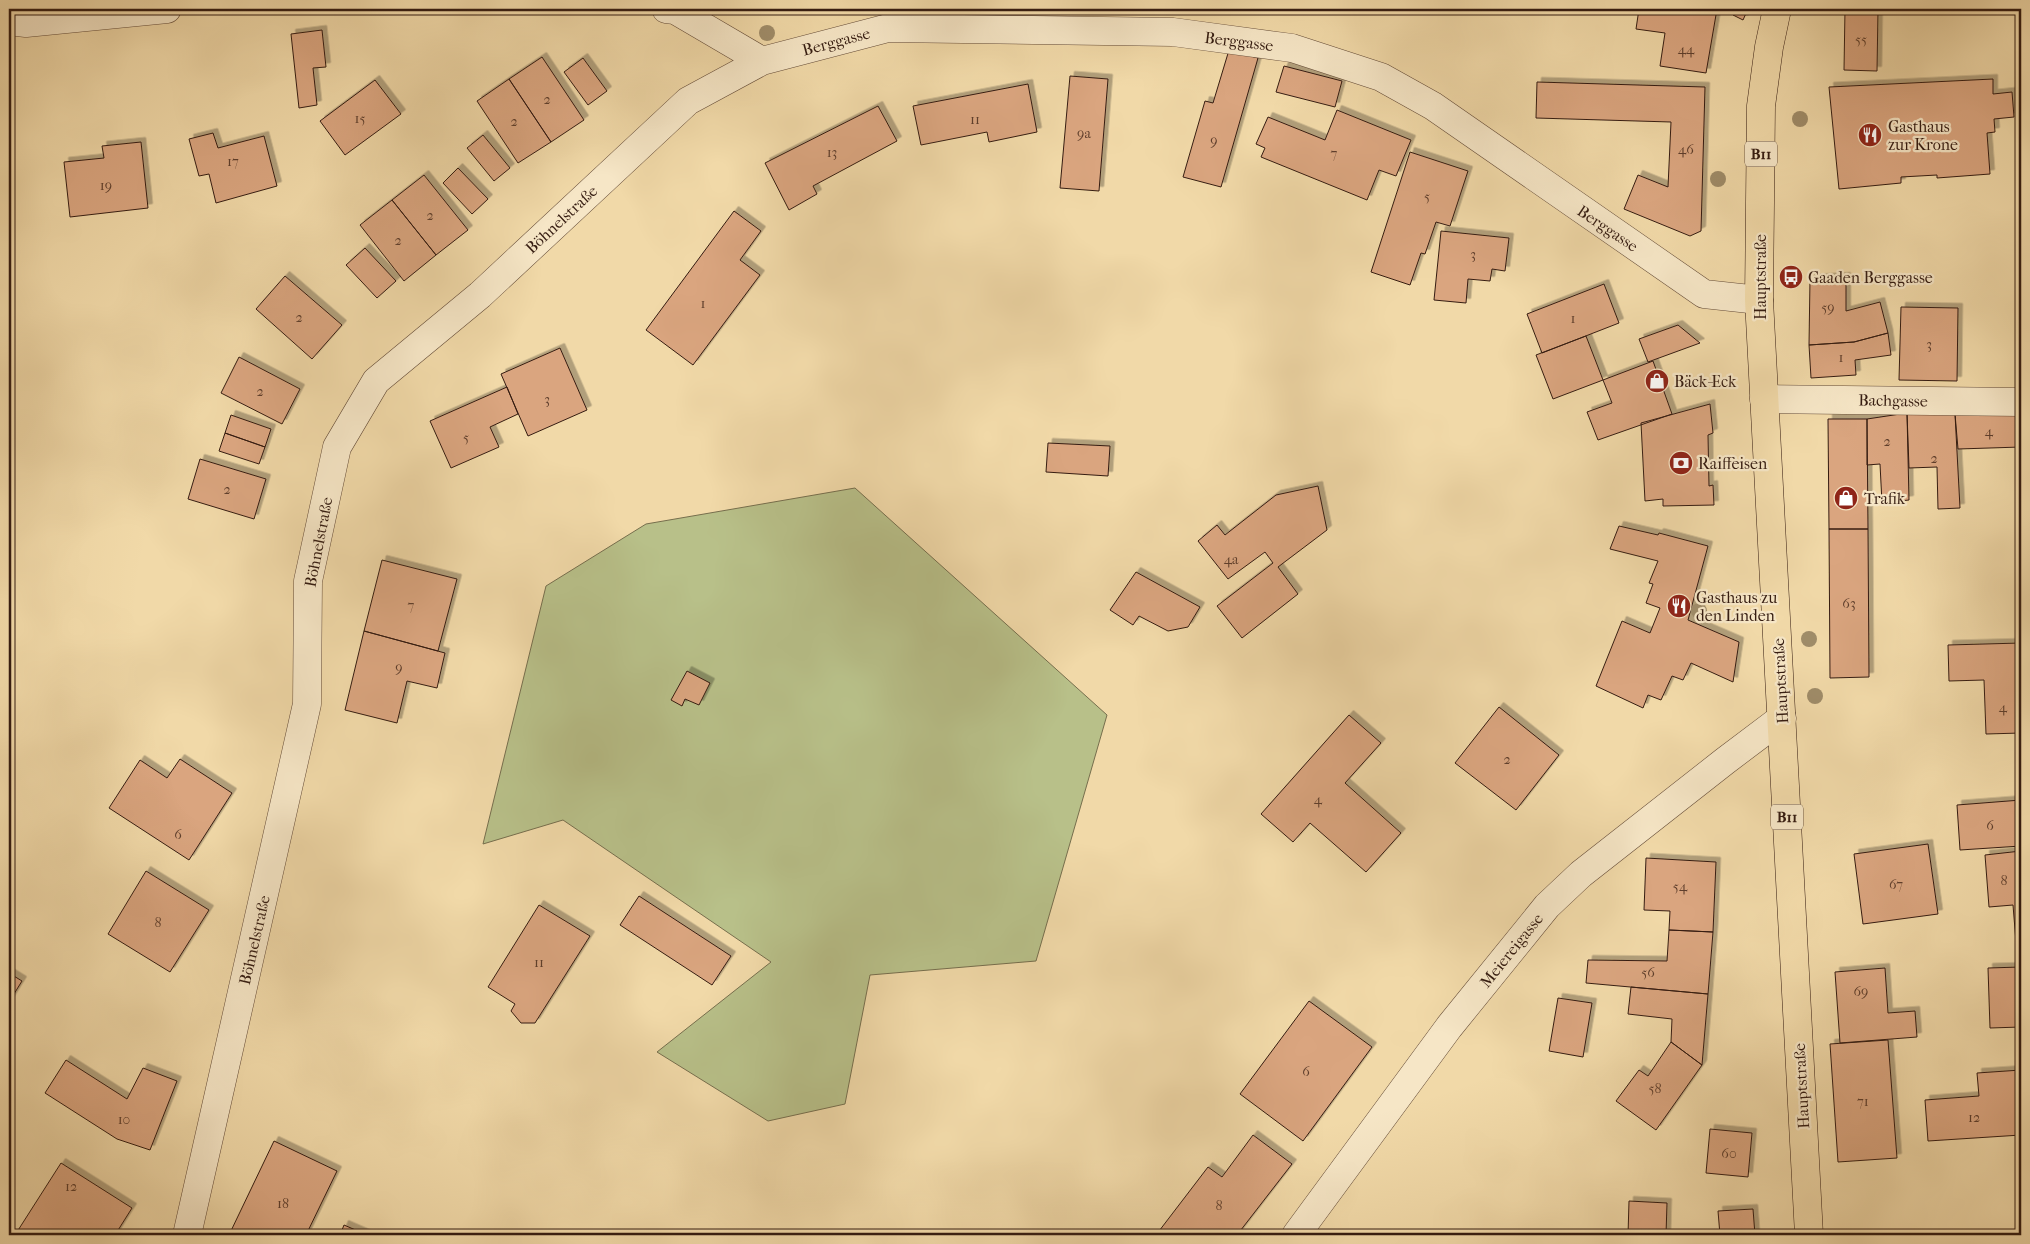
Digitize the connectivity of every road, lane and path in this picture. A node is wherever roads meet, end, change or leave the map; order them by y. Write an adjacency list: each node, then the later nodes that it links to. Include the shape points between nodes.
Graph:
1 (167, 9): 5 (street, via 26,23)
2 (666, 9): 6 (street, via 676,10)
3 (1777, 9): 7 (main road, Hauptstraße / B11, via 1761,106)
4 (1174, 20): 6 (street, Berggasse, via 888,28); 7 (street, Berggasse, via 1292,48 1381,77 1433,106 1704,294)
5 (9, 21)
6 (762, 61): 11 (street, Böhnelstraße, via 688,102 480,295 376,381 337,447 308,581 306,704)
7 (1759, 300): 8 (main road, Hauptstraße / B11)
8 (1764, 399): 9 (street, Bachgasse); 10 (main road, Hauptstraße / B11)
9 (2021, 402)
10 (1782, 718): 12 (street, Meiereigasse, via 1581,874 1547,906 1449,1026); 13 (main road, Hauptstraße / B11)
11 (187, 1235)
12 (1296, 1235)
13 (1809, 1235)

